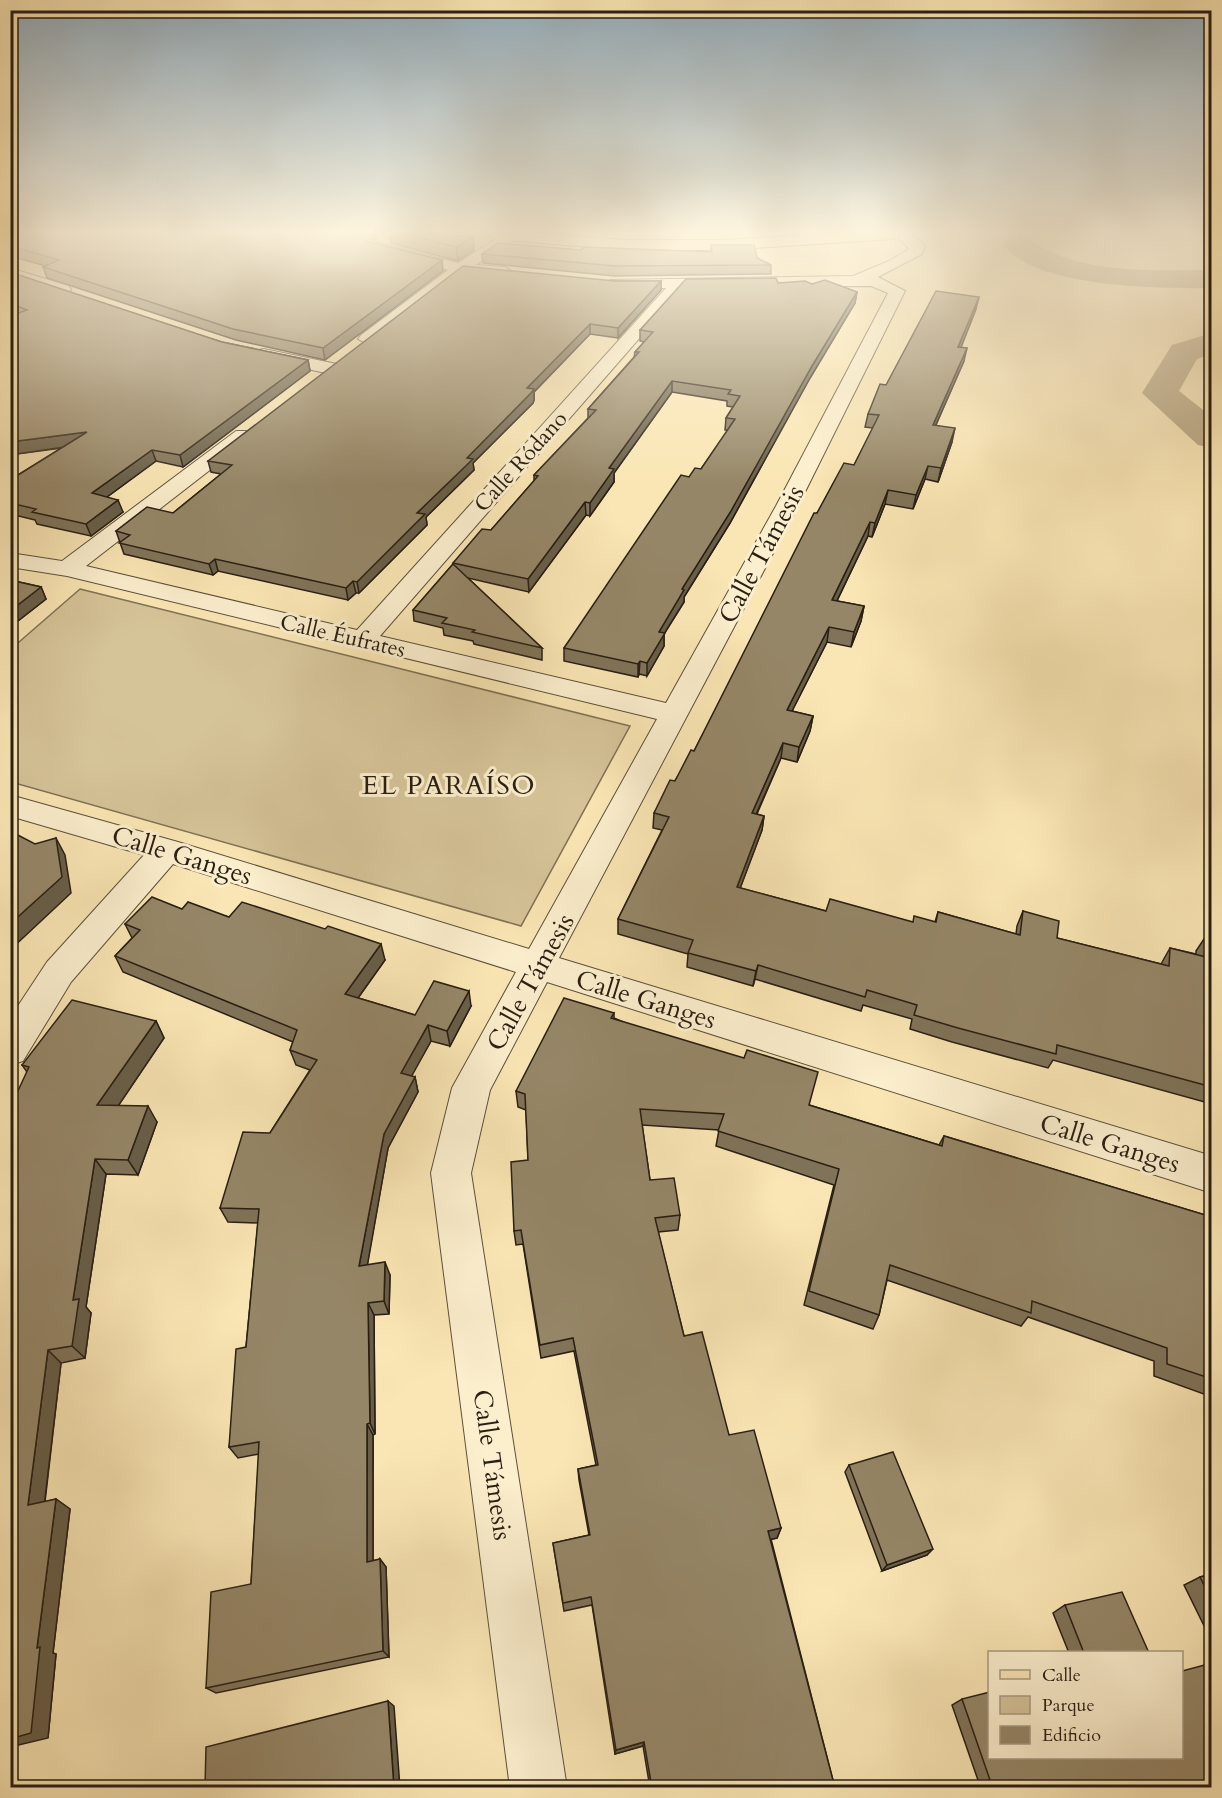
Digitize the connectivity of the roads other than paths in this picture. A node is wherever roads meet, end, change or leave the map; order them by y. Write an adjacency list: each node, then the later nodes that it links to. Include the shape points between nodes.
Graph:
1 (395, 318): 5 (street)
2 (648, 318): 10 (street, Calle Ródano)
3 (883, 318): 11 (street, Calle Támesis)
4 (242, 349): 5 (street)
5 (330, 368): 6 (street)
6 (311, 382)
7 (255, 426): 9 (street)
8 (10, 560): 9 (street, Calle Éufrates)
9 (67, 569): 10 (street, Calle Éufrates)
10 (363, 639): 11 (street, Calle Éufrates)
11 (674, 714): 14 (street, Calle Támesis)
12 (10, 805): 13 (street, Calle Ganges)
13 (167, 850): 14 (street, Calle Ganges); 15 (street, via 59,972)
14 (540, 966): 16 (street, Calle Ganges); 17 (street, Calle Támesis, via 471,1088 451,1173)
15 (10, 1050)
16 (1212, 1175)
17 (539, 1788)

